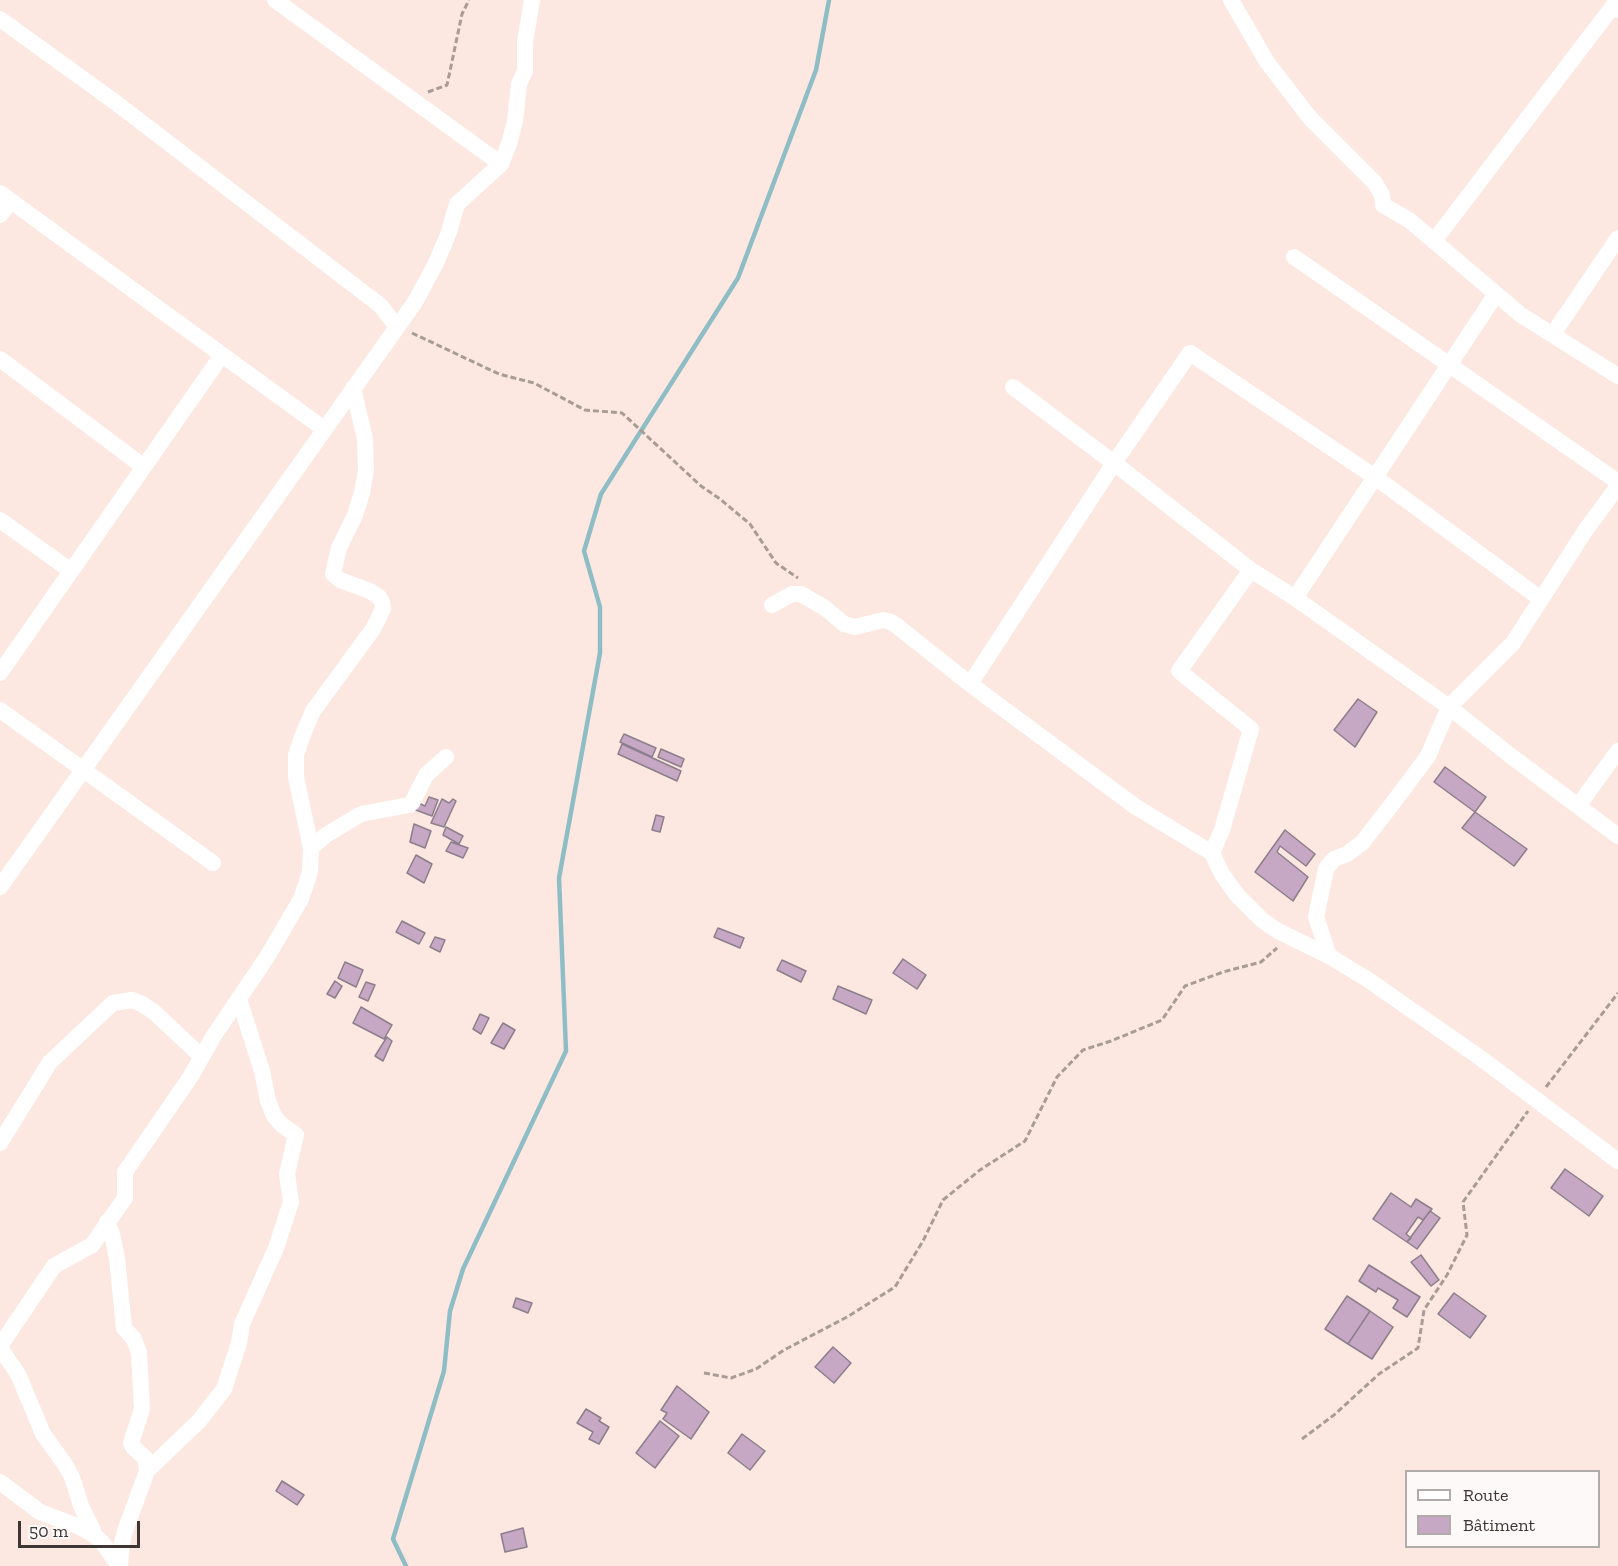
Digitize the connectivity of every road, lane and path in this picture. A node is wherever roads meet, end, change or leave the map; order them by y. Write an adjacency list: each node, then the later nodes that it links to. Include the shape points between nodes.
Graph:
1 (275, 0): 7 (street)
2 (469, 0): 7 (path, via 462,14 447,85 426,93)
3 (532, 0): 8 (street, via 525,70)
4 (1231, 0): 12 (street, via 1267,62 1310,118 1375,183 1383,204)
5 (1618, 10): 12 (street, via 1613,6)
6 (0, 19): 15 (street, via 381,306)
7 (418, 102): 8 (street)
8 (501, 164): 15 (street, via 457,204 435,266)
9 (5, 197): 10 (street); 17 (street)
10 (0, 215)
11 (1618, 238): 16 (street)
12 (1434, 241): 14 (street)
13 (1294, 257): 19 (street)
14 (1496, 294): 16 (street, via 1521,315); 19 (street)
15 (396, 326): 22 (street); 31 (path, via 499,374 534,383 585,410 622,412 701,486 750,524 776,563 802,581)
16 (1554, 334): 20 (street)
17 (222, 355): 23 (street); 25 (street)
18 (0, 359): 25 (street)
19 (1450, 365): 26 (street); 27 (street)
20 (1618, 376)
21 (1014, 387): 24 (street)
22 (353, 388): 23 (street); 44 (street, via 365,439 366,470 362,493 339,548 333,574 379,597 383,609 373,630 313,711 296,755 296,777)
23 (324, 429): 41 (street)
24 (1114, 463): 26 (street, via 1190,353); 29 (street); 36 (street)
25 (144, 467): 30 (street)
26 (1375, 477): 32 (street); 33 (street)
27 (1618, 484): 33 (street)
28 (0, 520): 30 (street)
29 (1251, 570): 32 (street); 45 (street, via 1179,670 1251,729)
30 (71, 571): 35 (street)
31 (801, 594): 34 (street, via 792,594); 36 (street, via 844,624 855,627 883,620 891,622)
32 (1295, 598): 37 (street)
33 (1541, 599): 37 (street, via 1513,643)
34 (772, 605)
35 (0, 672)
36 (970, 684): 45 (street, via 1136,807)
37 (1449, 707): 42 (street); 49 (street, via 1428,756 1393,803 1362,843 1334,859 1326,870 1316,916)
38 (0, 710): 41 (street)
39 (1618, 751): 42 (street)
40 (446, 758): 44 (street, via 426,775 409,805 362,814)
41 (83, 770): 46 (street); 47 (street)
42 (1578, 806): 43 (street)
43 (1618, 836)
44 (310, 848): 51 (street, via 310,872 301,899)
45 (1212, 853): 48 (street, via 1237,896 1262,920)
46 (213, 863)
47 (0, 887)
48 (1289, 937): 49 (street); 58 (path, via 1261,962 1185,986 1162,1020 1083,1050 1057,1077 1025,1141 943,1200 895,1287 756,1369 731,1378)
49 (1329, 956): 53 (street, via 1367,978)
50 (1618, 993): 53 (path)
51 (239, 999): 52 (street); 60 (street, via 271,1108 282,1125 296,1134 287,1174 291,1202 276,1248 242,1324 224,1389 199,1421)
52 (202, 1057): 54 (street, via 142,1004 132,1000 113,1003 50,1062); 56 (street, via 125,1172 125,1198)
53 (1536, 1100): 55 (street); 59 (path, via 1463,1202 1467,1235 1424,1311 1418,1348 1379,1374)
54 (0, 1143)
55 (1618, 1161)
56 (107, 1222): 57 (street, via 92,1245 54,1266); 60 (street, via 117,1258 123,1323 139,1353 142,1409 131,1443 145,1458)
57 (0, 1347): 62 (street, via 18,1374 43,1434 72,1477)
58 (704, 1374)
59 (1302, 1439)
60 (147, 1471): 63 (street, via 123,1537)
61 (0, 1482): 62 (street, via 40,1512)
62 (94, 1535): 63 (street)
63 (120, 1566)

